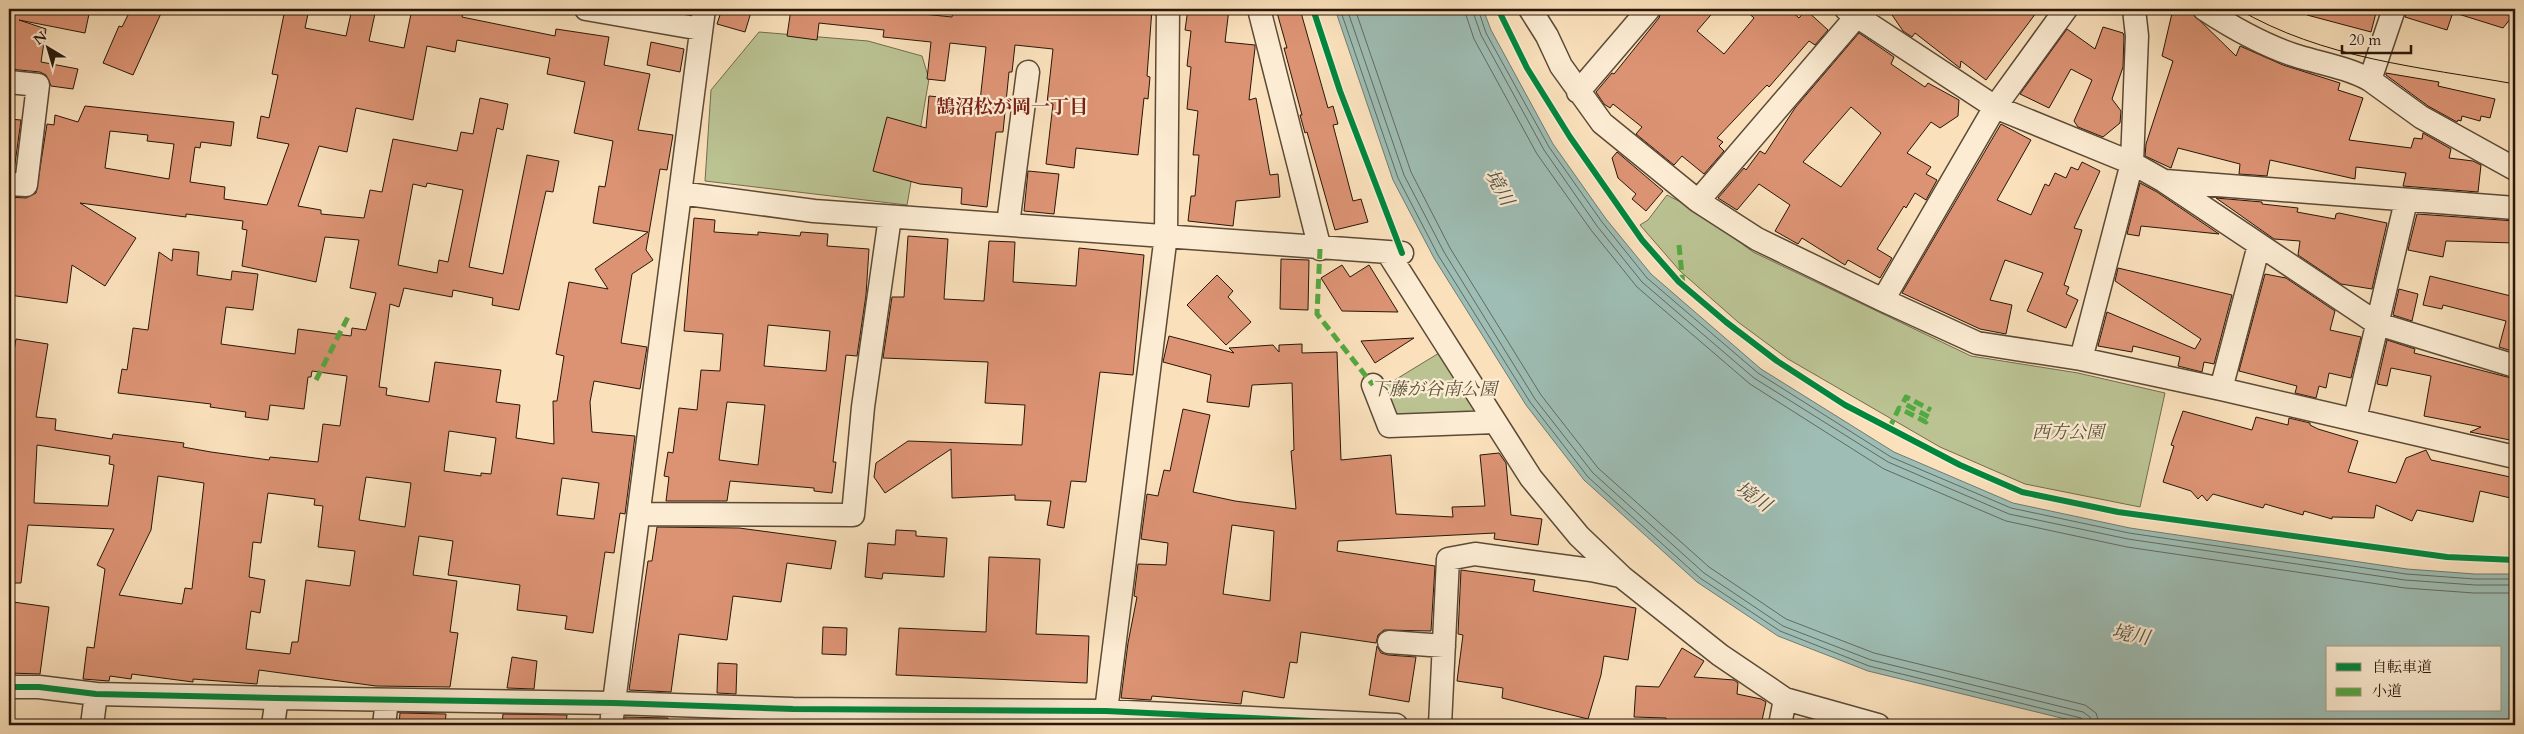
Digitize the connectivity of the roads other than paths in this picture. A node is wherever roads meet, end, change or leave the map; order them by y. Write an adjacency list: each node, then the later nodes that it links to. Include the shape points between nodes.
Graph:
1 (586, 9): 11 (street)
2 (1168, 9): 27 (street)
3 (1259, 9): 29 (street)
4 (1530, 9): 15 (street)
5 (1649, 9): 15 (street)
6 (2066, 9): 16 (street)
7 (2134, 9): 17 (street, via 2137,36)
8 (2204, 9): 13 (street, via 2262,42 2299,57 2356,72)
9 (2394, 9): 13 (street)
10 (1856, 12): 16 (street); 22 (street)
11 (702, 19): 21 (street)
12 (1028, 72): 26 (street)
13 (2370, 80): 18 (street, via 2420,117)
14 (9, 82): 20 (street, via 38,85 26,185)
15 (1578, 92): 22 (street, via 1602,123)
16 (1995, 107): 17 (street); 30 (street)
17 (2132, 164): 19 (street); 32 (street)
18 (2515, 170)
19 (2164, 181): 23 (street); 28 (street)
20 (9, 184)
21 (680, 193): 25 (street, via 814,211); 39 (street)
22 (1698, 201): 30 (street, via 1757,239)
23 (2406, 201): 24 (street); 31 (street)
24 (2515, 208)
25 (890, 217): 26 (street); 39 (street, via 863,406 853,515)
26 (1008, 224): 27 (street)
27 (1166, 235): 29 (street); 49 (street)
28 (2259, 245): 31 (street); 35 (street)
29 (1320, 249): 37 (street, via 1395,253)
30 (1883, 300): 32 (street, via 1977,343)
31 (2378, 324): 33 (street); 36 (street)
32 (2081, 360): 35 (street)
33 (2515, 366)
34 (1374, 385): 37 (street, via 1389,426)
35 (2221, 389): 36 (street)
36 (2355, 419): 38 (street)
37 (1495, 422): 40 (street, via 1531,478 1579,536)
38 (2515, 456)
39 (639, 514): 48 (street)
40 (1622, 577): 42 (street, via 1475,554 1448,559); 46 (street, via 1720,655)
41 (1389, 642): 42 (street)
42 (1444, 646): 58 (street)
43 (9, 687): 44 (street)
44 (96, 694): 45 (street); 53 (street)
45 (278, 698): 47 (street); 54 (street)
46 (1785, 699): 59 (street); 60 (street)
47 (388, 700): 48 (street); 55 (street)
48 (614, 703): 50 (street); 56 (street)
49 (1106, 711): 50 (street); 51 (street)
50 (952, 718)
51 (1233, 722): 52 (street)
52 (1349, 724): 57 (street)
53 (92, 725)
54 (273, 725)
55 (384, 725)
56 (611, 725)
57 (1396, 725)
58 (1440, 725)
59 (1780, 725)
60 (1878, 725)

